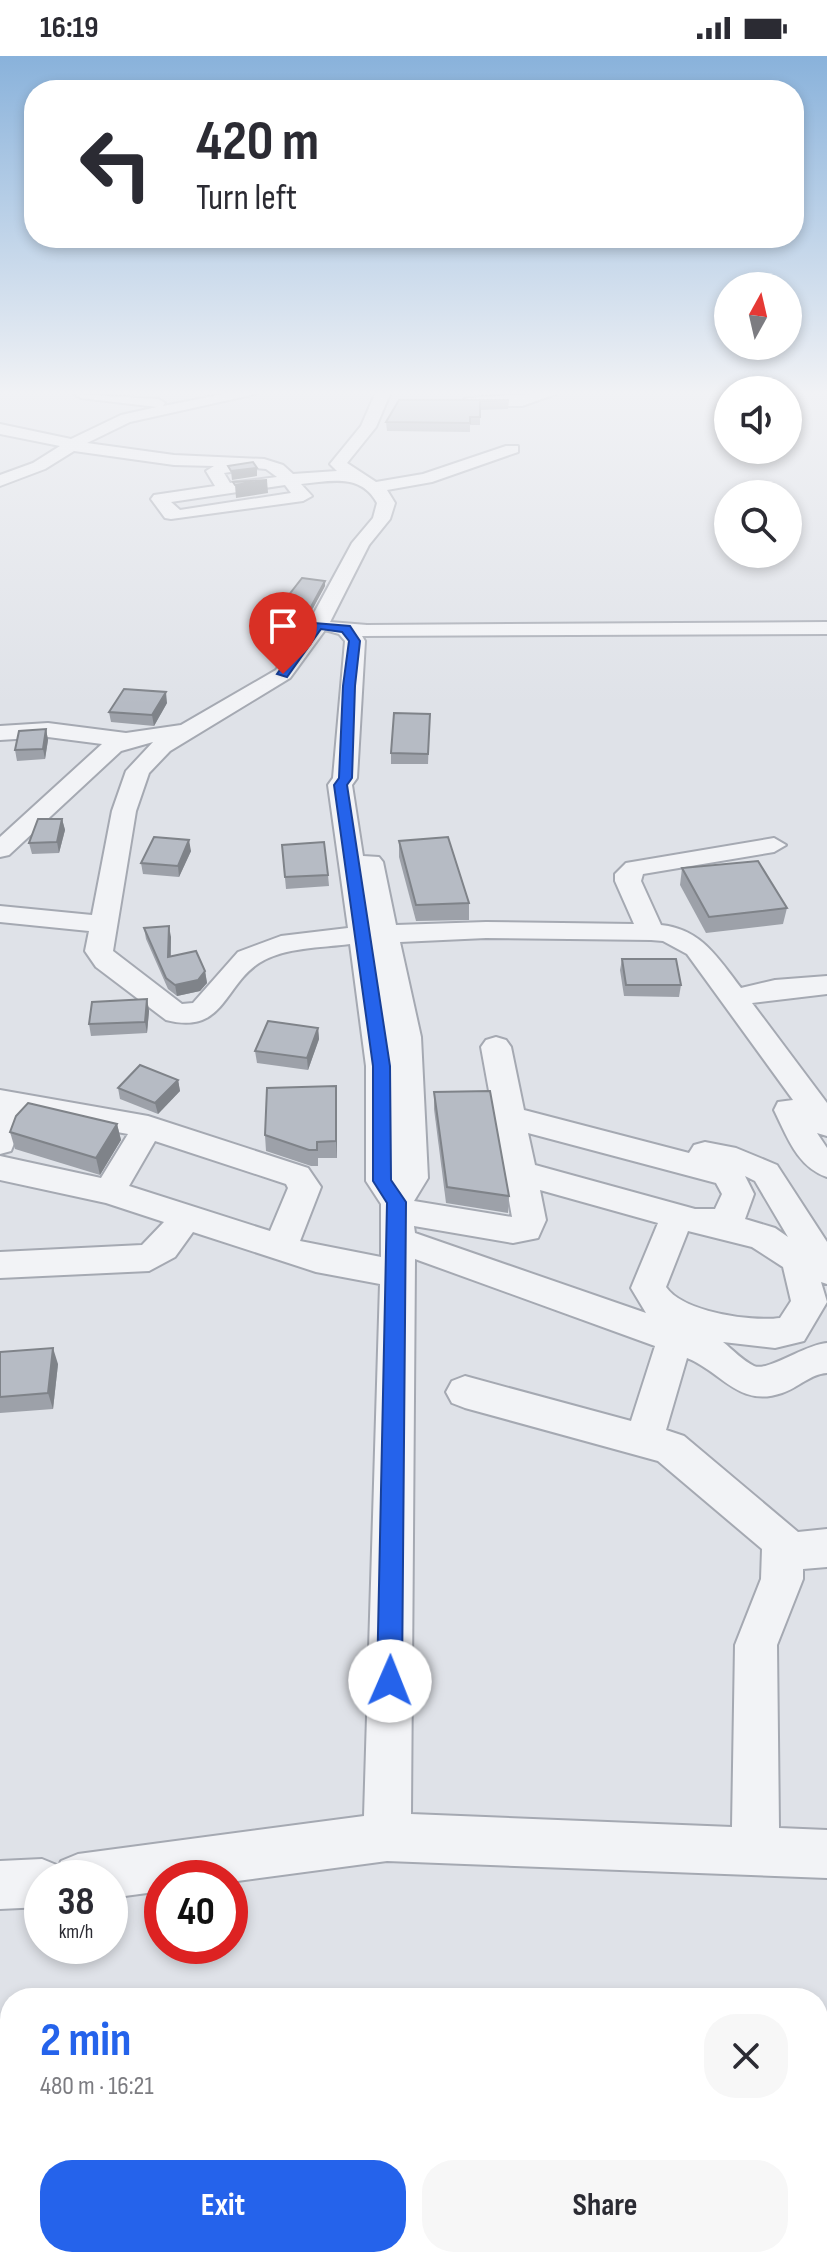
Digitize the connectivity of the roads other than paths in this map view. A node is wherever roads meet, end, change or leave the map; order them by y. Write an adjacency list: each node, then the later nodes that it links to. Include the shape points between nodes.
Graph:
1 (170, 497): 2 (street, via 160,499 171,514 180,515)
2 (301, 497)
3 (381, 497): 5 (street, via 386,503 381,519 361,543)
4 (827, 617): 7 (street, via 363,624)
5 (318, 625): 7 (street); 8 (street, via 283,674)
6 (827, 628): 7 (street)
7 (346, 629): 16 (street, via 355,641 345,778 354,786 355,840)
8 (191, 729): 10 (street); 14 (street, via 162,746 138,771 124,811)
9 (0, 733): 10 (street, via 48,730)
10 (126, 740): 12 (street, via 102,754)
11 (774, 845): 15 (street, via 635,868 628,881)
12 (0, 850)
13 (0, 914): 14 (street)
14 (102, 924): 16 (street, via 99,951 106,961 186,1015 203,1009 248,958 264,949)
15 (651, 932): 16 (street); 18 (street, via 669,934 697,948)
16 (373, 935): 19 (street)
17 (827, 985): 18 (street)
18 (734, 998): 26 (street)
19 (392, 1037): 22 (street); 36 (street, via 382,1181)
20 (496, 1047): 24 (street)
21 (444, 1095): 22 (street)
22 (410, 1096): 36 (street, via 412,1178)
23 (7, 1102): 27 (street); 28 (street)
24 (497, 1102): 32 (street); 32 (street, via 727,1174 735,1184 736,1205 723,1221 693,1219)
25 (789, 1110): 30 (street, via 811,1152)
26 (827, 1125)
27 (148, 1127): 33 (street); 37 (street, via 297,1176 305,1187)
28 (0, 1143)
29 (700, 1152): 35 (street, via 736,1159 766,1173)
30 (827, 1165)
31 (0, 1168): 33 (street)
32 (521, 1173): 36 (street, via 526,1229)
33 (109, 1192): 34 (street)
34 (186, 1217): 37 (street); 38 (street, via 149,1258)
35 (812, 1217): 39 (street)
36 (397, 1232): 37 (street, via 316,1259); 40 (street); 45 (street)
37 (280, 1248)
38 (0, 1265)
39 (827, 1271)
40 (675, 1338): 41 (street, via 705,1349 759,1383 774,1383 806,1362); 43 (street)
41 (827, 1358)
42 (465, 1392): 43 (street)
43 (644, 1441): 44 (street, via 670,1448)
44 (806, 1550): 46 (street, via 782,1579 756,1645)
45 (387, 1837): 46 (street); 48 (street)
46 (755, 1851): 47 (street)
47 (827, 1854)
48 (128, 1871)
49 (24, 1884): 50 (street)
50 (0, 1885)

